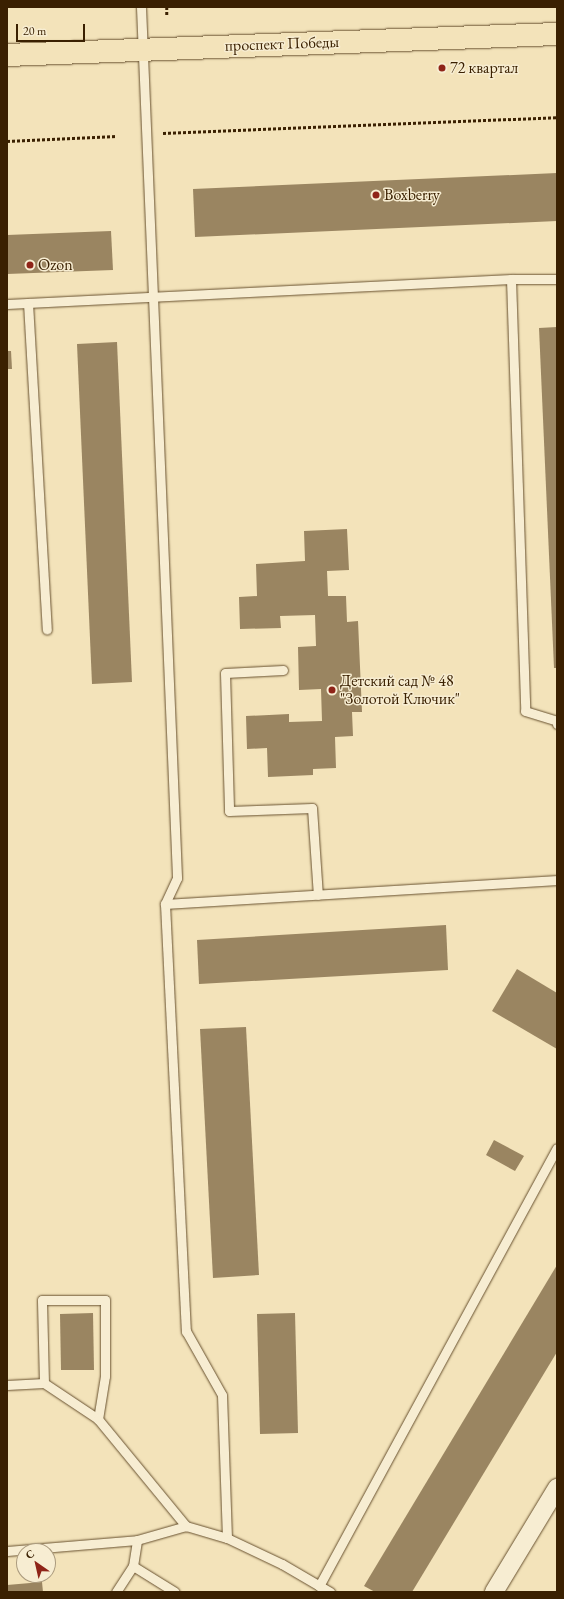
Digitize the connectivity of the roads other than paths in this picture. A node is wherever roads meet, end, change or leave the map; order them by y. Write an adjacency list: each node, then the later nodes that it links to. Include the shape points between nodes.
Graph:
1 (141, 7): 3 (lane)
2 (557, 34): 3 (main road, проспект Победы)
3 (143, 50): 4 (main road, проспект Победы); 7 (lane)
4 (7, 55)
5 (557, 279): 6 (lane)
6 (511, 280): 7 (lane); 12 (lane, via 525,711 557,721)
7 (153, 298): 8 (lane); 15 (lane, via 177,878)
8 (28, 303): 9 (lane); 10 (lane)
9 (7, 304)
10 (46, 629)
11 (283, 670): 14 (lane, via 225,673 229,811 312,808)
12 (557, 724)
13 (557, 880): 14 (lane)
14 (318, 895): 15 (lane)
15 (164, 904): 22 (lane, via 186,1330 222,1395)
16 (557, 1148): 26 (lane)
17 (44, 1383): 18 (lane); 19 (lane); 19 (lane, via 42,1300 105,1300 106,1376)
18 (7, 1385)
19 (98, 1419): 21 (lane)
20 (557, 1488): 30 (street)
21 (186, 1526): 22 (lane); 23 (lane)
22 (227, 1538): 26 (lane, via 282,1564)
23 (137, 1540): 24 (lane); 25 (lane)
24 (7, 1551)
25 (133, 1566): 27 (lane); 28 (lane)
26 (319, 1586): 29 (lane)
27 (116, 1592)
28 (175, 1592)
29 (330, 1592)
30 (494, 1592)

